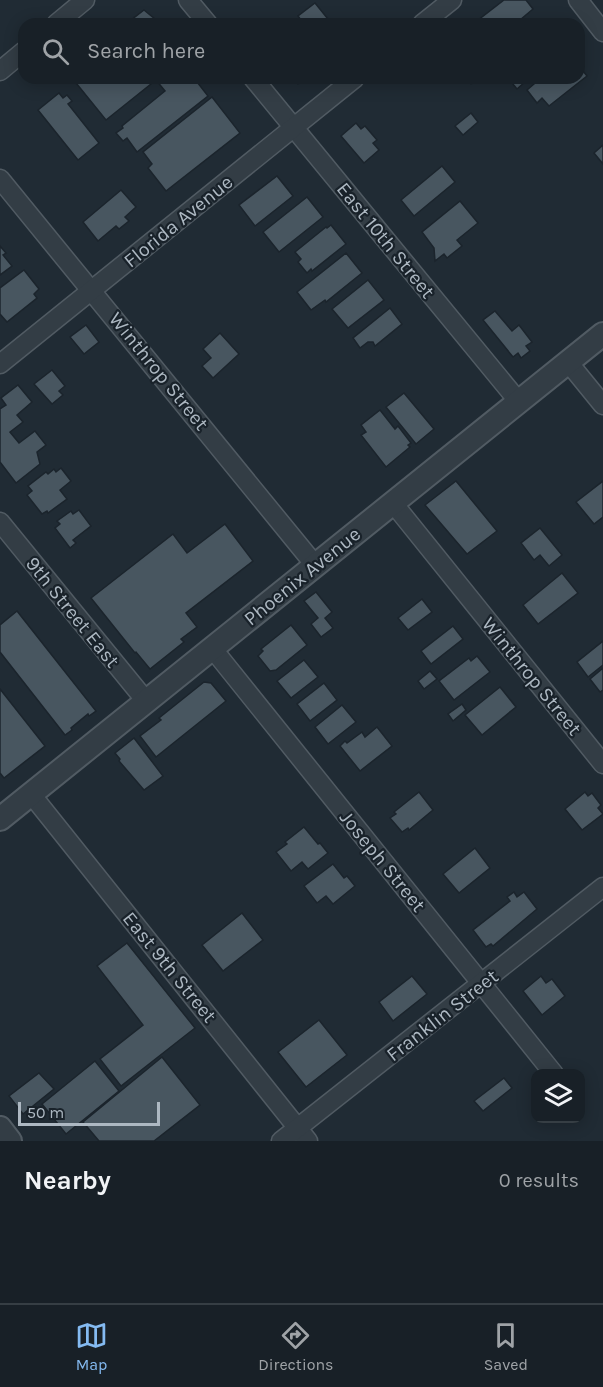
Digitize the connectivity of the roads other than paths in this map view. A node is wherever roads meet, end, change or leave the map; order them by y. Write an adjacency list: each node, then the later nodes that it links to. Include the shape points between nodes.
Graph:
1 (85, 0): 5 (street)
2 (188, 0): 6 (street)
3 (452, 0): 7 (street)
4 (578, 0): 8 (street)
5 (63, 18)
6 (203, 18)
7 (430, 18)
8 (603, 32)
9 (18, 56): 10 (street)
10 (0, 71)
11 (258, 84): 13 (street, East 10th Street)
12 (349, 84): 13 (street, Florida Avenue)
13 (294, 128): 15 (street, Florida Avenue); 19 (street, East 10th Street)
14 (0, 179): 15 (street, Winthrop Street)
15 (92, 290): 18 (street, Florida Avenue); 23 (street, Winthrop Street)
16 (603, 334): 17 (street, Phoenix Avenue)
17 (568, 362): 19 (street, Phoenix Avenue); 20 (street)
18 (0, 364)
19 (519, 402): 21 (street, Phoenix Avenue)
20 (603, 405)
21 (393, 503): 23 (street, Phoenix Avenue); 26 (street, Winthrop Street)
22 (0, 522): 25 (street, 9th Street East)
23 (315, 566): 24 (street, Phoenix Avenue)
24 (212, 648): 25 (street, Phoenix Avenue); 30 (street, Joseph Street)
25 (147, 701): 27 (street, Phoenix Avenue)
26 (603, 764)
27 (31, 794): 28 (street, Phoenix Avenue); 33 (street, East 9th Street)
28 (0, 819)
29 (603, 887): 30 (street, Franklin Street)
30 (482, 984): 31 (street, Joseph Street); 33 (street, Franklin Street)
31 (550, 1069)
32 (0, 1128): 34 (street)
33 (303, 1134): 35 (street, Franklin Street)
34 (10, 1141)
35 (281, 1141)

